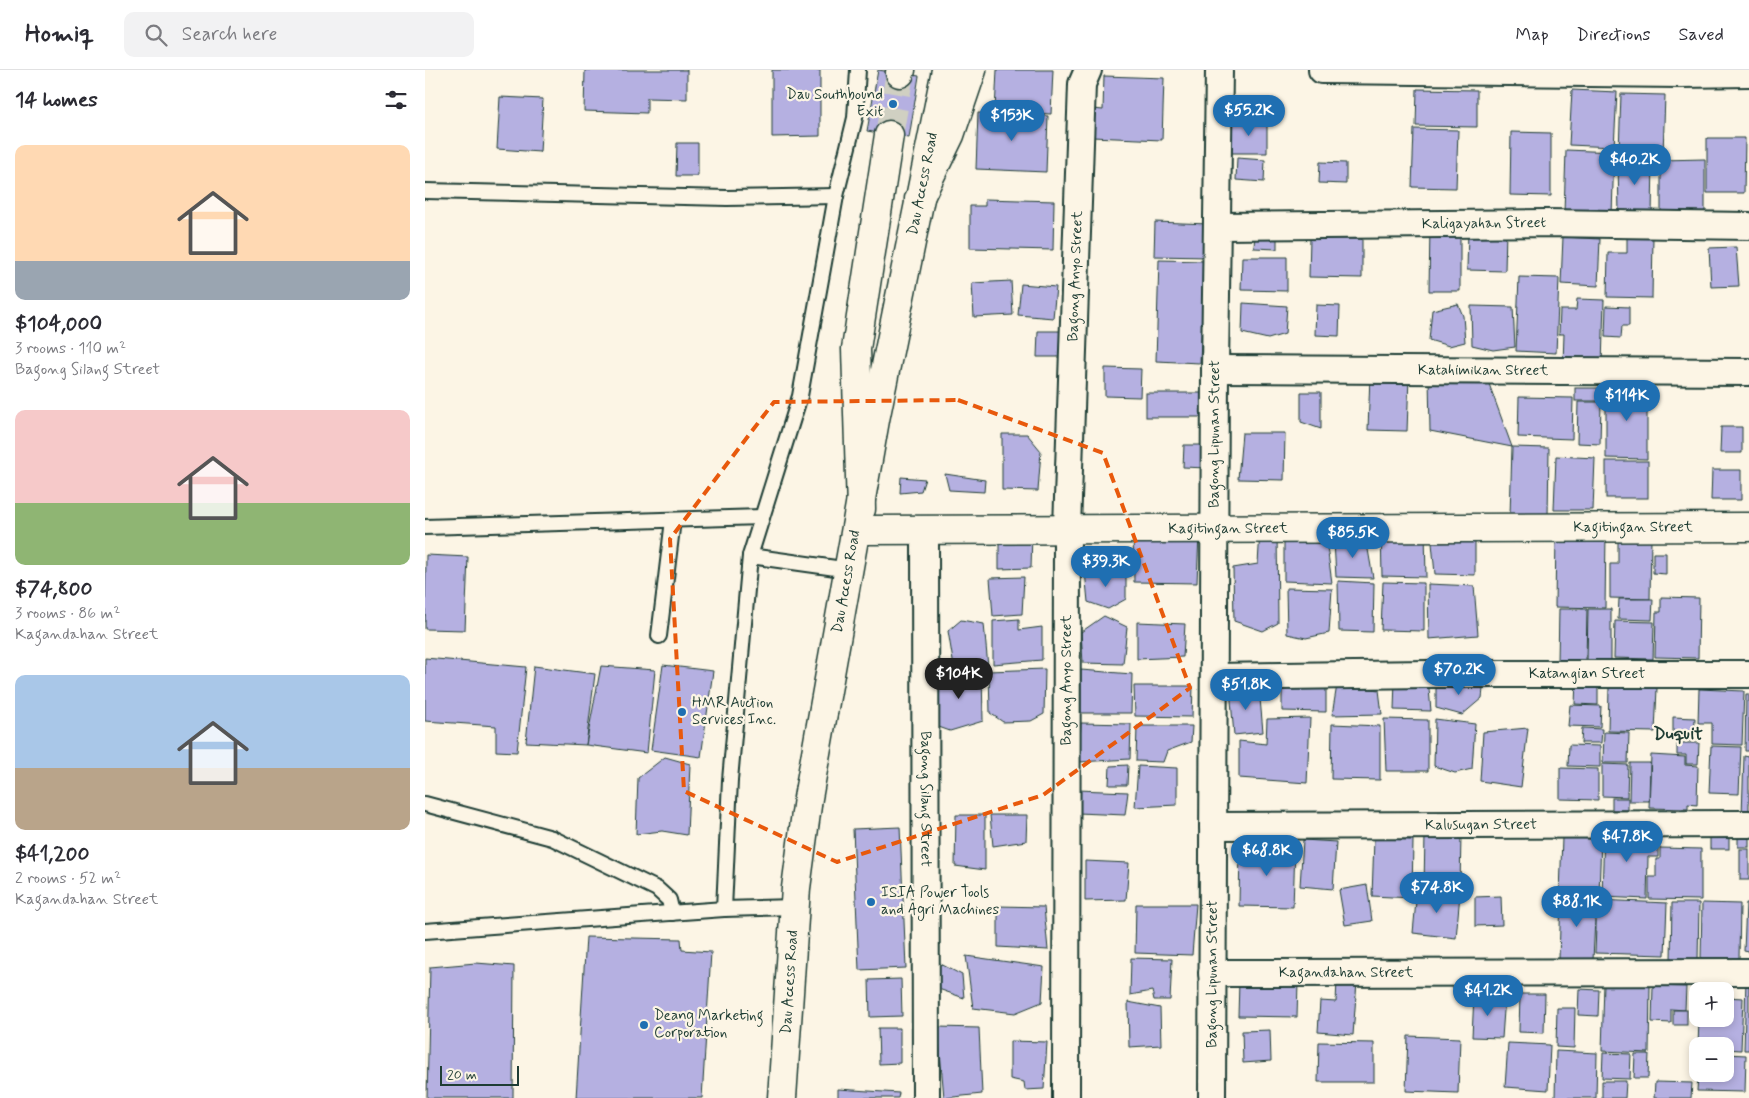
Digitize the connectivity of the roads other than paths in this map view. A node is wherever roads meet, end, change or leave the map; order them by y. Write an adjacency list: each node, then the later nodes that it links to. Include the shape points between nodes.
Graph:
1 (858, 70): 10 (lane, via 855,118)
2 (946, 70): 11 (main road, Dau Access Road)
3 (971, 70): 11 (main road, via 950,135)
4 (1219, 70): 12 (street, Bagong Lipunan Street)
5 (1322, 70): 6 (street)
6 (1749, 73)
7 (1085, 77): 22 (street, Bagong Anyo Street)
8 (889, 135): 18 (main road, via 856,348)
9 (425, 191): 10 (lane, via 727,198)
10 (837, 196): 16 (lane, via 800,396)
11 (919, 199): 18 (main road, Dau Access Road, via 875,420)
12 (1219, 226): 13 (street, Kaligayahan Street, via 1545,223); 14 (street, Bagong Lipunan Street)
13 (1749, 226)
14 (1215, 369): 15 (street, Katahimikan Street); 20 (street, Bagong Lipunan Street)
15 (1749, 372)
16 (762, 517): 17 (lane); 24 (lane)
17 (673, 520): 19 (lane); 26 (lane)
18 (859, 520): 23 (main road, Kagitingan Street); 25 (main road, Dau Access Road)
19 (425, 527)
20 (1215, 527): 21 (main road, Kagitingan Street); 22 (main road, Kagitingan Street); 28 (street, Bagong Lipunan Street)
21 (1749, 527)
22 (1067, 528): 23 (main road, Kagitingan Street); 40 (street, Bagong Anyo Street)
23 (925, 530): 39 (street, Bagong Silang Street)
24 (750, 556): 25 (lane); 33 (lane, via 730,780)
25 (849, 570): 32 (main road, Dau Access Road, via 808,798)
26 (659, 636)
27 (1749, 674): 28 (street, Katangian Street)
28 (1215, 678): 31 (street, Bagong Lipunan Street)
29 (425, 804): 34 (lane, via 552,838 657,889 669,900)
30 (1749, 824): 31 (street, Kalusugan Street)
31 (1213, 826): 37 (street, Bagong Lipunan Street)
32 (795, 907): 33 (lane); 38 (main road, Dau Access Road)
33 (724, 909): 34 (lane)
34 (673, 913): 35 (lane)
35 (425, 931)
36 (1749, 972): 37 (street, Kagandahan Street)
37 (1212, 973): 41 (street, Bagong Lipunan Street)
38 (782, 1098)
39 (926, 1098)
40 (1066, 1098)
41 (1212, 1098)

